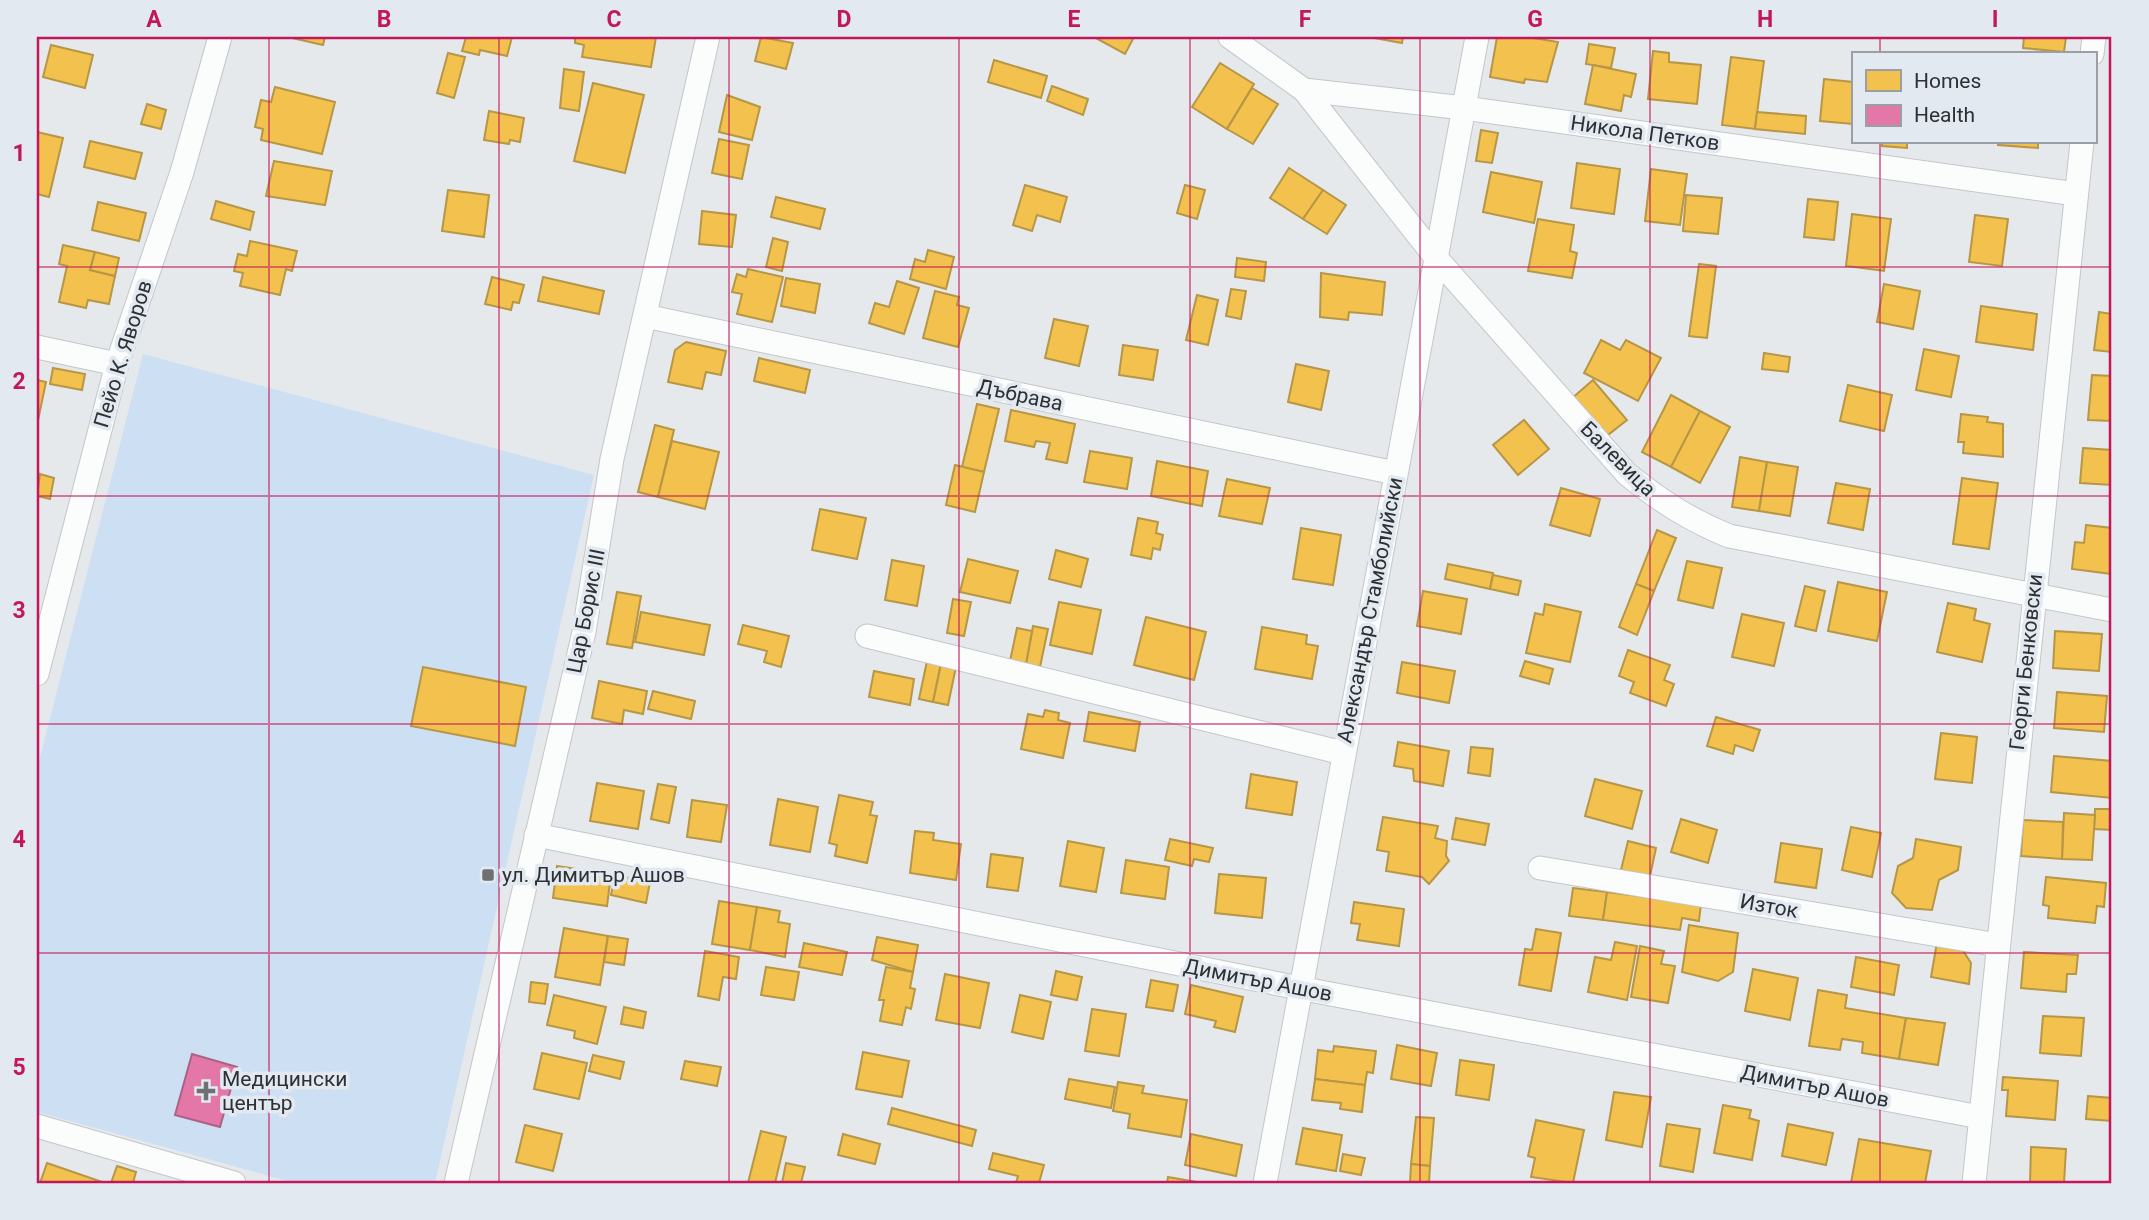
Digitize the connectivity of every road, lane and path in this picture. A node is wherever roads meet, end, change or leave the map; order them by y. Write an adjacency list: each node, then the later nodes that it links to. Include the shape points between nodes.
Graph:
1 (220, 37): 12 (street, Пейо К. Яворов, via 182,173)
2 (708, 37): 10 (street, Цар Борис III)
3 (1230, 37): 5 (street, Никола Петков)
4 (1477, 37): 6 (street, Александър Стамболийски)
5 (1304, 89): 6 (street, Никола Петков); 9 (street, Балевица)
6 (1464, 108): 8 (street, Никола Петков); 9 (street, Александър Стамболийски)
7 (2082, 144): 8 (street, Георги Бенковски)
8 (2076, 194): 14 (street, Георги Бенковски)
9 (1437, 258): 13 (street, Александър Стамболийски); 14 (street, Балевица, via 1627,474 1691,520 1729,536 1770,545)
10 (645, 316): 13 (street, Дъбрава); 19 (street, Цар Борис III, via 612,459 584,632)
11 (37, 346): 12 (street)
12 (117, 364): 17 (street, Пейо К. Яворов)
13 (1395, 473): 18 (street, Александър Стамболийски)
14 (2033, 595): 15 (street, Балевица); 21 (street, Георги Бенковски)
15 (2112, 610)
16 (867, 636): 18 (street)
17 (37, 674)
18 (1343, 753): 22 (street, Александър Стамболийски)
19 (536, 835): 22 (street, Димитър Ашов); 26 (street, Цар Борис III)
20 (1540, 868): 21 (street, Изток)
21 (1998, 945): 23 (street, Георги Бенковски)
22 (1299, 988): 23 (street, Димитър Ашов); 27 (street, Александър Стамболийски)
23 (1980, 1117): 28 (street, Георги Бенковски)
24 (37, 1126): 25 (street)
25 (234, 1183)
26 (456, 1183)
27 (1265, 1183)
28 (1974, 1183)

